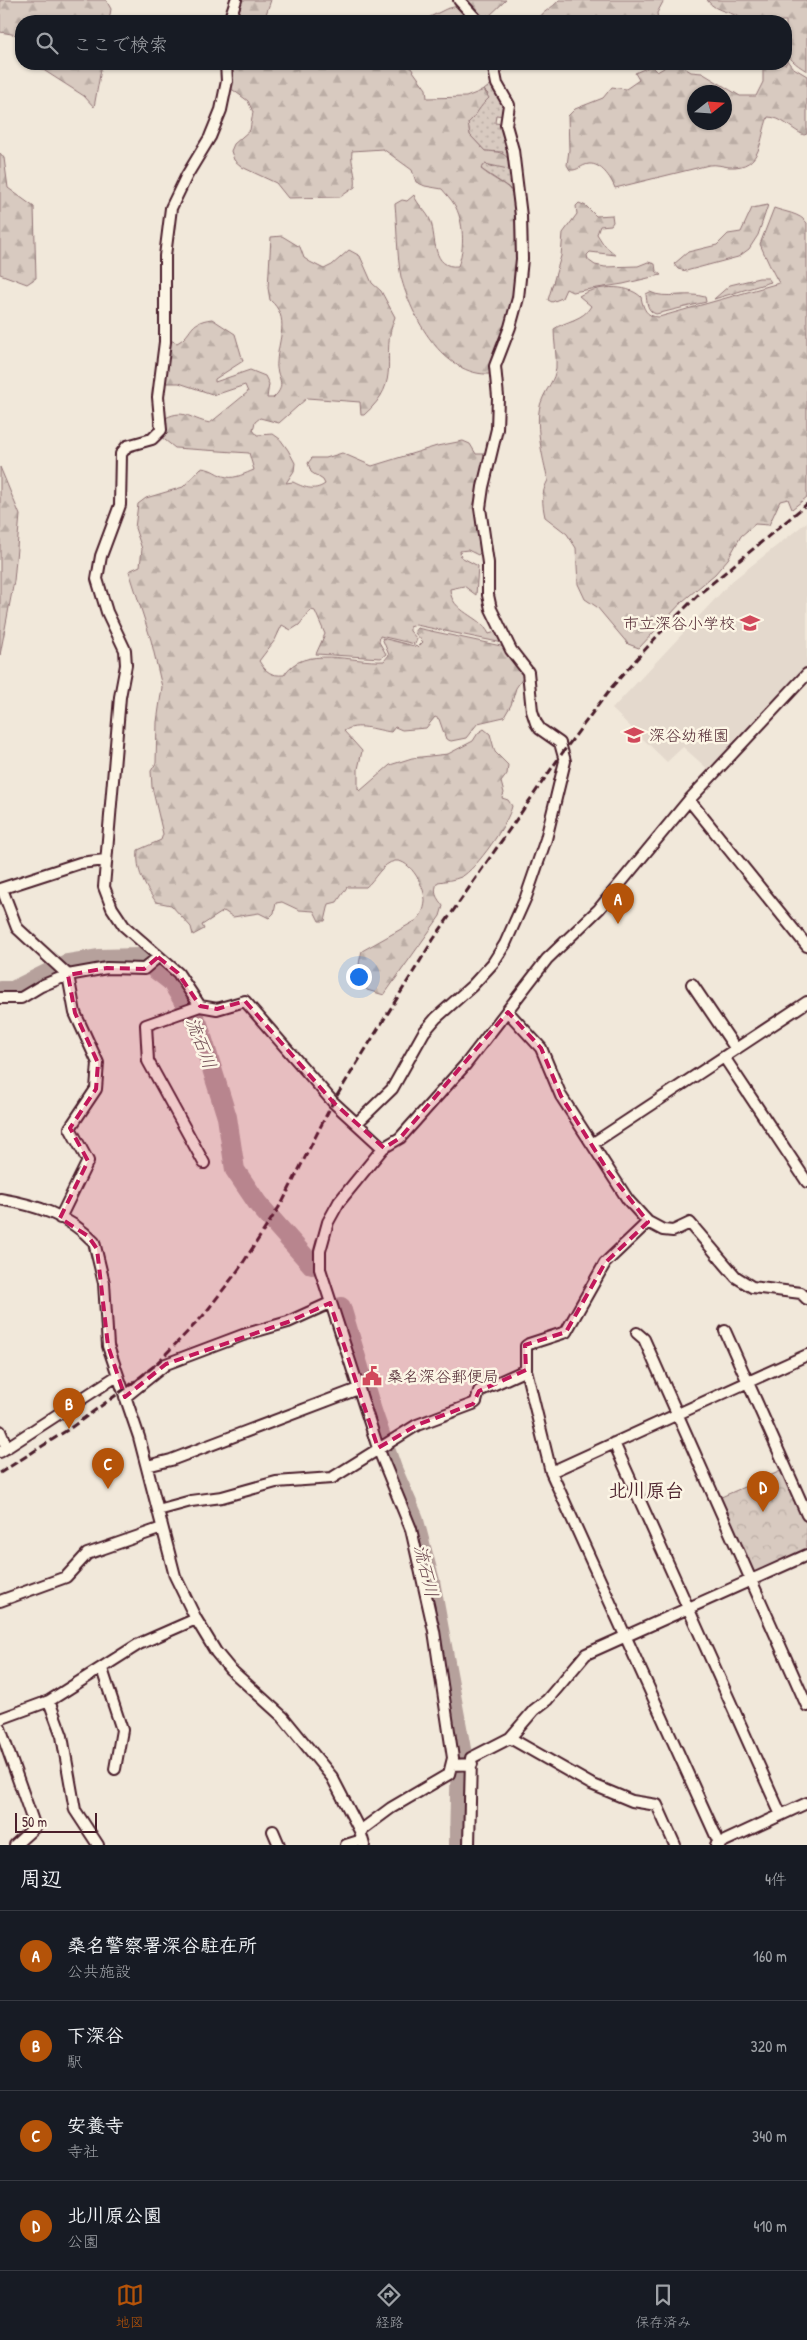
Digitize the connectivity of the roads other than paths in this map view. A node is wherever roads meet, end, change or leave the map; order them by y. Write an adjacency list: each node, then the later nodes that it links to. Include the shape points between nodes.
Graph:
1 (236, 0): 3 (street)
2 (460, 0): 4 (street)
3 (231, 15)
4 (473, 15)
5 (226, 70): 9 (street, via 221,110 210,138 171,208 165,256 165,342 158,396 161,430 152,439 127,446 121,454 120,505 101,556 97,579 107,612 125,650 126,665 120,696)
6 (494, 70): 21 (street, via 498,88 509,105 506,125 513,150 521,216 522,259 518,298 495,366 497,429 481,500 488,595 491,609 511,650 528,672 536,723 560,743 565,761 546,839 505,944 494,963 424,1032 392,1089)
7 (807, 674): 8 (street)
8 (689, 800): 11 (street); 18 (street, via 599,908 547,958)
9 (105, 860): 10 (street, via 80,863); 12 (street, via 104,886 112,908 124,926)
10 (1, 889): 13 (street, via 17,928)
11 (807, 946)
12 (158, 957): 13 (street, via 144,969 107,968); 17 (street, via 178,973)
13 (68, 975): 15 (street, via 21,998); 27 (street, via 75,1013 98,1064 96,1089 70,1128 88,1161)
14 (692, 984): 19 (street)
15 (0, 998)
16 (807, 1002): 19 (street)
17 (200, 1006): 21 (street, via 217,1009 246,1001 333,1102); 24 (street, via 146,1025 148,1060)
18 (508, 1012): 22 (street, via 541,1048 561,1096); 23 (street, via 400,1138)
19 (736, 1049): 20 (street)
20 (724, 1057): 22 (street); 25 (street)
21 (356, 1123): 23 (street)
22 (592, 1144): 28 (street, via 628,1200)
23 (383, 1148): 30 (street, via 339,1202 328,1222 320,1251 320,1269)
24 (204, 1163)
25 (807, 1182)
26 (0, 1199): 27 (street, via 36,1206)
27 (60, 1218): 35 (street, via 88,1236 97,1249 104,1283 108,1346)
28 (648, 1222): 29 (street, via 673,1231 690,1223 736,1277 752,1287 801,1293); 34 (street, via 605,1263 566,1332 526,1346)
29 (807, 1299)
30 (330, 1302): 37 (street); 38 (street, via 288,1322 166,1364)
31 (725, 1331): 36 (street)
32 (637, 1332): 39 (street, via 644,1339)
33 (807, 1355): 36 (street)
34 (526, 1370): 42 (street, via 479,1391 473,1404 417,1425); 45 (street)
35 (116, 1376): 38 (street); 43 (street)
36 (747, 1382): 39 (street); 47 (street)
37 (358, 1389): 42 (street); 44 (street)
38 (125, 1397): 44 (street)
39 (676, 1415): 41 (street); 50 (street)
40 (0, 1431): 43 (street)
41 (614, 1443): 45 (street); 52 (street)
42 (382, 1446): 46 (street, via 332,1478 276,1482); 61 (street, via 411,1529)
43 (3, 1450)
44 (148, 1466): 46 (street)
45 (551, 1472): 54 (street)
46 (158, 1510): 48 (street)
47 (807, 1515)
48 (162, 1528): 51 (street, via 87,1554 66,1576); 53 (street, via 175,1576)
49 (807, 1556): 50 (street)
50 (751, 1581): 52 (street); 57 (street)
51 (0, 1601)
52 (688, 1608): 54 (street); 64 (street)
53 (196, 1619): 55 (street, via 139,1644); 66 (street, via 230,1669 264,1698 323,1765)
54 (626, 1637): 60 (street, via 586,1654); 67 (street)
55 (102, 1669): 56 (street); 62 (street, via 122,1730)
56 (49, 1701): 58 (street); 69 (street, via 62,1736 75,1810)
57 (807, 1706)
58 (0, 1719)
59 (0, 1728): 68 (street, via 35,1827)
60 (510, 1738): 61 (street); 73 (street, via 591,1784 625,1798 657,1805)
61 (462, 1764): 66 (street, via 391,1808); 72 (street)
62 (115, 1769)
63 (807, 1803): 64 (street)
64 (781, 1815): 67 (street)
65 (274, 1831): 70 (street)
66 (362, 1839): 71 (street)
67 (719, 1844)
68 (16, 1845)
69 (98, 1845)
70 (279, 1845)
71 (346, 1845)
72 (469, 1845)
73 (675, 1845)

